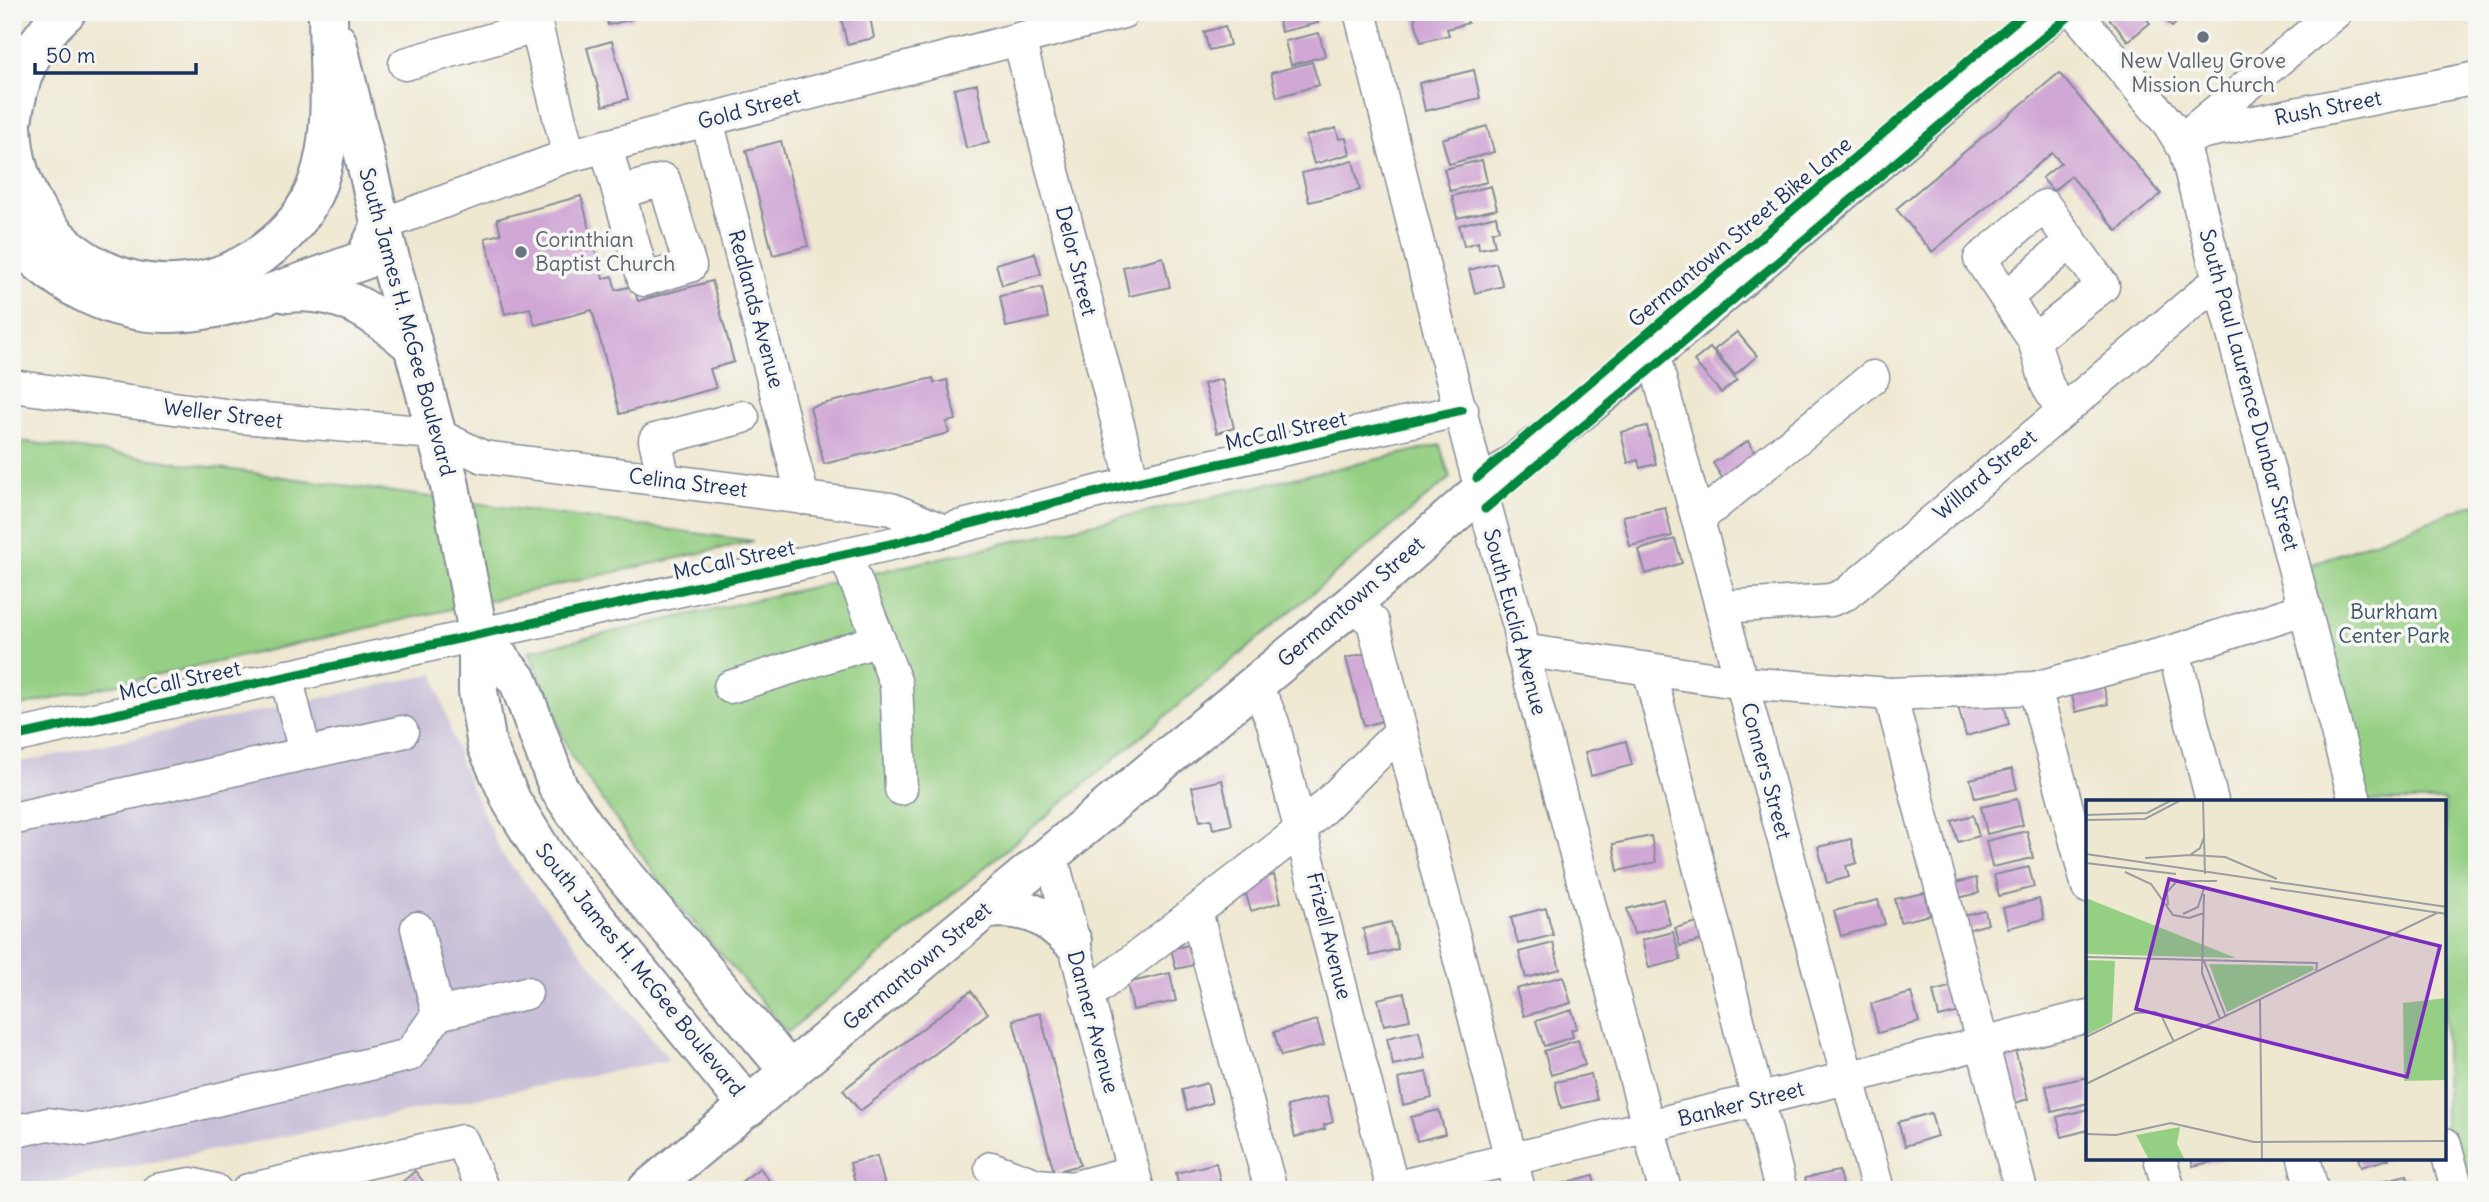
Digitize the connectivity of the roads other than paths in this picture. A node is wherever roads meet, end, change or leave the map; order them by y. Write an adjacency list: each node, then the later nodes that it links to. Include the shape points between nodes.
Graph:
1 (66, 12): 12 (main road, via 39,40 25,65)
2 (329, 12): 17 (main road, South James H. McGee Boulevard); 20 (main road, via 325,152 318,182 305,209 278,241 250,262)
3 (1123, 12): 8 (street, Gold Street)
4 (1360, 12): 29 (street, South Euclid Avenue)
5 (2053, 12): 26 (main road, Germantown Street)
6 (2075, 12): 13 (street, South Paul Laurence Dunbar Street)
7 (2320, 17): 13 (street)
8 (1019, 38): 11 (street, Gold Street); 34 (street, Delor Street)
9 (405, 64): 15 (street, via 537,29)
10 (2477, 78): 13 (street, Rush Street, via 2204,132)
11 (707, 120): 14 (street, Gold Street); 36 (street, Redlands Avenue)
12 (12, 124): 20 (main road, via 17,169 25,191 49,231 72,251 138,282 189,282)
13 (2181, 141): 21 (street, South Paul Laurence Dunbar Street)
14 (606, 146): 15 (street, Gold Street); 16 (street)
15 (569, 156): 17 (street, Gold Street)
16 (619, 192)
17 (381, 225): 20 (main road, via 323,247); 22 (main road, via 364,260); 25 (main road, South James H. McGee Boulevard)
18 (12, 237): 22 (main road, via 68,286 115,307 183,314)
19 (2071, 241): 23 (street); 23 (street, via 2045,206 1980,259); 24 (street, via 2103,286)
20 (221, 275)
21 (2220, 279): 30 (street, Willard Street); 42 (street, South Paul Laurence Dunbar Street)
22 (261, 296): 25 (main road, via 306,291 347,299)
23 (2007, 297): 24 (street)
24 (2034, 340): 30 (street, via 2047,385)
25 (412, 345): 32 (main road, South James H. McGee Boulevard)
26 (1653, 353): 35 (main road, Germantown Street); 37 (street, Conners Street)
27 (1872, 377): 37 (street)
28 (12, 386): 32 (street, Weller Street, via 240,418)
29 (1462, 410): 34 (street, McCall Street); 35 (street, South Euclid Avenue)
30 (2062, 410): 41 (street, Willard Street, via 1846,594 1831,600)
31 (743, 417): 33 (street, via 654,440)
32 (434, 433): 33 (street, Celina Street, via 483,457); 43 (main road, South James H. McGee Boulevard, via 449,481)
33 (664, 480): 36 (street, Celina Street)
34 (1133, 483): 38 (street, McCall Street)
35 (1480, 491): 40 (main road, Germantown Street); 45 (street, South Euclid Avenue)
36 (803, 498): 38 (street, Celina Street, via 891,509)
37 (1698, 519): 41 (street, Conners Street)
38 (944, 531): 39 (street, McCall Street)
39 (845, 554): 43 (street, McCall Street); 44 (street)
40 (1352, 604): 51 (main road, Germantown Street); 54 (street, via 1373,622)
41 (1723, 607): 49 (street, Conners Street)
42 (2306, 608): 46 (street); 60 (street, South Paul Laurence Dunbar Street)
43 (478, 633): 48 (street, McCall Street); 74 (main road, South James H. McGee Boulevard, via 519,682 558,787 590,834); 77 (main road, South James H. McGee Boulevard, via 478,691 487,746 512,802 545,856)
44 (879, 640): 50 (street); 58 (street, via 896,684)
45 (1522, 650): 47 (street); 78 (street, South Euclid Avenue)
46 (2174, 650): 52 (street); 59 (street)
47 (1649, 669): 49 (street); 76 (street)
48 (286, 676): 56 (street, McCall Street); 57 (street)
49 (1743, 683): 53 (street); 75 (street, Conners Street)
50 (730, 687)
51 (1251, 688): 62 (street, Frizell Avenue, via 1273,723); 63 (main road, Germantown Street)
52 (2035, 688): 53 (street); 64 (street)
53 (1890, 694): 73 (street)
54 (1401, 731): 62 (street); 81 (street)
55 (402, 732): 57 (street)
56 (12, 737)
57 (305, 753): 61 (street)
58 (901, 789)
59 (2212, 800)
60 (2354, 800)
61 (12, 819)
62 (1301, 830): 66 (street); 86 (street, Frizell Avenue)
63 (1052, 854): 65 (main road, Germantown Street); 68 (street, Danner Avenue)
64 (2086, 879)
65 (986, 909): 68 (main road, via 1029,909); 74 (main road, Germantown Street)
66 (1196, 912): 70 (street); 92 (street, via 1269,1183)
67 (417, 928): 71 (street)
68 (1072, 941): 70 (street, Danner Avenue)
69 (526, 993): 71 (street)
70 (1087, 996): 85 (street, Danner Avenue)
71 (438, 1014): 79 (street, via 409,1055 87,1130 48,1124)
72 (2086, 1017): 73 (street, Banker Street)
73 (1980, 1044): 75 (street, Banker Street); 97 (street)
74 (790, 1072): 77 (main road, Germantown Street)
75 (1847, 1078): 76 (street, Banker Street); 96 (street, Conners Street)
76 (1758, 1100): 78 (street, Banker Street); 95 (street)
77 (750, 1107): 91 (main road, Germantown Street)
78 (1648, 1127): 81 (street, Banker Street); 94 (street, South Euclid Avenue)
79 (12, 1132)
80 (2447, 1152): 100 (street)
81 (1510, 1160): 86 (street, Banker Street); 93 (street)
82 (2162, 1160): 98 (street)
83 (2304, 1160): 99 (street)
84 (991, 1168): 85 (street, via 1037,1185 1072,1188)
85 (1135, 1181)
86 (1393, 1189)
87 (157, 1190): 88 (street, via 191,1184)
88 (215, 1190)
89 (248, 1190): 90 (street, via 462,1141)
90 (483, 1190)
91 (647, 1190)
92 (1265, 1190)
93 (1519, 1190)
94 (1664, 1190)
95 (1781, 1190)
96 (1878, 1190)
97 (2021, 1190)
98 (2169, 1190)
99 (2312, 1190)
100 (2457, 1190)

